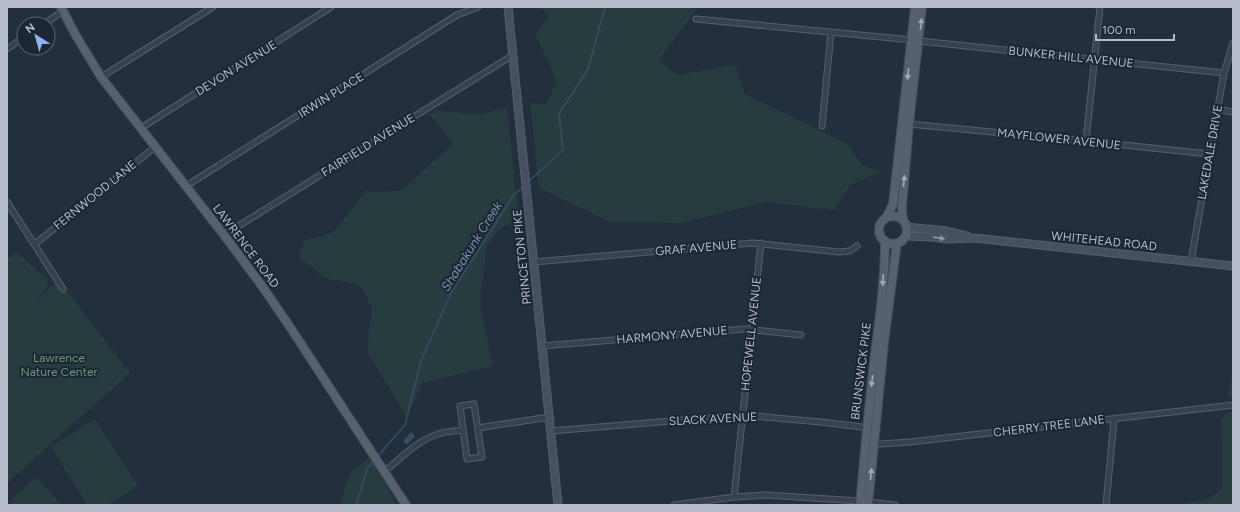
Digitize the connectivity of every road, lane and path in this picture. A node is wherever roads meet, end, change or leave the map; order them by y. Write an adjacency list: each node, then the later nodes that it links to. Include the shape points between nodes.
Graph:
1 (213, 7): 19 (street)
2 (331, 7): 24 (street, DEVON AVENUE)
3 (478, 7): 28 (street, IRWIN PLACE, via 457,15)
4 (508, 7): 16 (main road, PRINCETON PIKE)
5 (915, 7): 12 (main road)
6 (922, 7): 12 (main road, one-way to 6)
7 (1100, 7): 17 (street)
8 (62, 9): 9 (street); 19 (main road, LAWRENCE ROAD)
9 (54, 16)
10 (696, 19): 11 (street, BUNKER HILL AVENUE)
11 (831, 32): 12 (street, BUNKER HILL AVENUE); 23 (street)
12 (915, 40): 17 (street, BUNKER HILL AVENUE); 22 (main road); 30 (main road, one-way to 30, via 893,204)
13 (16, 43): 15 (street)
14 (1233, 43): 18 (street, LAKEDALE DRIVE)
15 (7, 49)
16 (513, 56): 32 (street, FAIRFIELD AVENUE); 41 (main road, PRINCETON PIKE)
17 (1094, 59): 18 (street, BUNKER HILL AVENUE); 25 (street)
18 (1224, 73): 20 (street, LAKEDALE DRIVE)
19 (102, 77): 24 (main road, LAWRENCE ROAD)
20 (1217, 109): 21 (street); 27 (street, LAKEDALE DRIVE)
21 (1233, 112)
22 (909, 124): 25 (street, MAYFLOWER AVENUE); 31 (main road, one-way to 22, via 902,208)
23 (822, 126)
24 (141, 128): 26 (main road, LAWRENCE ROAD)
25 (1086, 141): 27 (street, MAYFLOWER AVENUE)
26 (155, 147): 28 (main road, LAWRENCE ROAD); 38 (street, FERNWOOD LANE)
27 (1209, 154): 40 (street, LAKEDALE DRIVE)
28 (186, 186): 32 (main road, LAWRENCE ROAD)
29 (7, 202): 38 (street)
30 (886, 218): 31 (main road, via 897,216); 35 (main road, via 880,229)
31 (904, 223): 33 (main road); 34 (main road, WHITEHEAD ROAD)
32 (224, 235): 58 (main road, LAWRENCE ROAD, via 280,312)
33 (905, 236): 34 (main road, WHITEHEAD ROAD, one-way to 34); 37 (main road)
34 (973, 238): 40 (main road, WHITEHEAD ROAD)
35 (885, 241): 37 (main road); 46 (main road, BRUNSWICK PIKE, one-way to 46)
36 (761, 243): 39 (street, GRAF AVENUE, via 839,252 850,251); 41 (street, GRAF AVENUE); 44 (street, HOPEWELL AVENUE)
37 (897, 243): 46 (main road, BRUNSWICK PIKE)
38 (34, 244): 43 (street)
39 (857, 246)
40 (1191, 261): 42 (main road, WHITEHEAD ROAD)
41 (534, 262): 47 (main road, PRINCETON PIKE)
42 (1233, 266)
43 (63, 289)
44 (752, 329): 45 (street, HARMONY AVENUE); 47 (street, HARMONY AVENUE); 49 (street, HOPEWELL AVENUE)
45 (801, 335)
46 (880, 343): 53 (main road, BRUNSWICK PIKE)
47 (542, 346): 50 (main road, PRINCETON PIKE)
48 (1233, 404): 51 (street, CHERRY TREE LANE)
49 (743, 415): 53 (street, SLACK AVENUE); 55 (street, SLACK AVENUE); 59 (street, HOPEWELL AVENUE)
50 (549, 417): 52 (street); 55 (main road, PRINCETON PIKE)
51 (1114, 419): 57 (street, CHERRY TREE LANE, via 910,442); 65 (street)
52 (478, 428): 54 (street, via 474,404 460,406); 54 (street, via 482,457 468,459)
53 (870, 428): 56 (main road, BRUNSWICK PIKE); 57 (main road, BRUNSWICK PIKE)
54 (463, 430): 58 (street, via 439,434 420,442)
55 (551, 431): 62 (main road, PRINCETON PIKE)
56 (865, 439): 57 (street, CHERRY TREE LANE); 60 (main road, BRUNSWICK PIKE)
57 (874, 443): 60 (main road, BRUNSWICK PIKE, one-way to 57)
58 (384, 472): 61 (main road, LAWRENCE ROAD)
59 (734, 497): 60 (street, via 766,495); 63 (street)
60 (864, 503): 64 (street)
61 (406, 505)
62 (558, 505)
63 (674, 505)
64 (895, 505)
65 (1106, 505)

